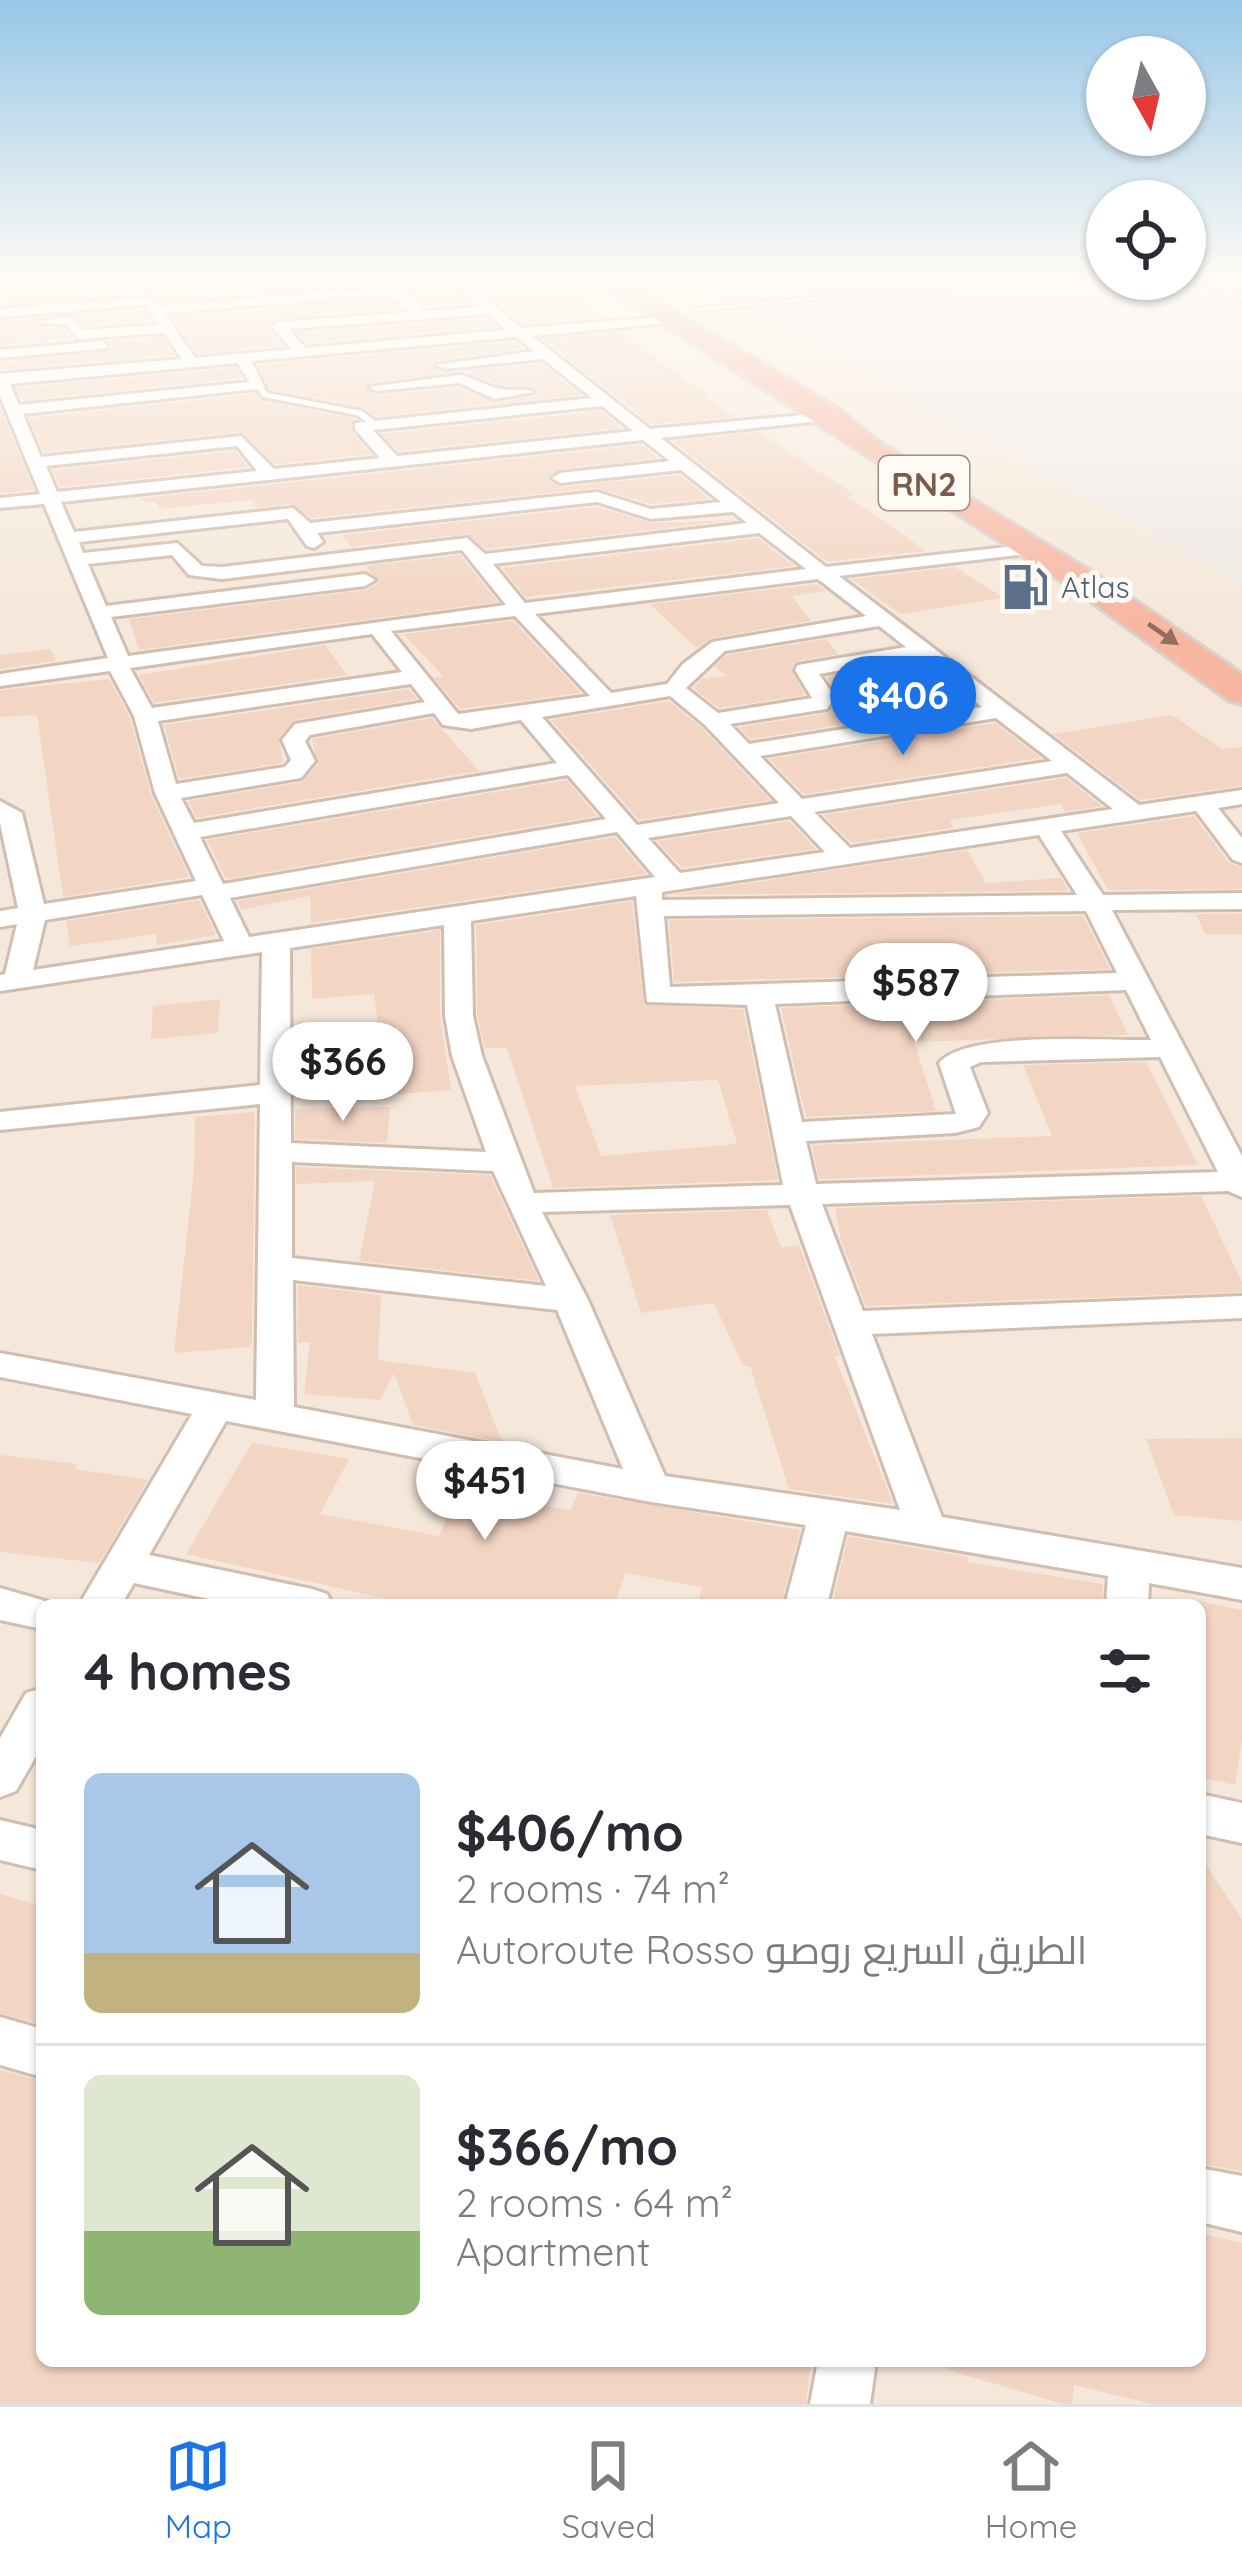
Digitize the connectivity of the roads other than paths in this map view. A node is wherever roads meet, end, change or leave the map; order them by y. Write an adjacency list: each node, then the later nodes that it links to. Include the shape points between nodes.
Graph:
1 (6, 391): 14 (street)
2 (211, 391): 14 (street)
3 (212, 391): 12 (street)
4 (262, 391): 16 (lane, via 359,413)
5 (380, 391): 15 (street)
6 (490, 391): 7 (street)
7 (527, 391)
8 (594, 391): 11 (street)
9 (794, 391): 13 (highway, RN2)
10 (821, 391): 22 (highway, RN2)
11 (605, 400): 15 (street); 17 (street)
12 (224, 409)
13 (829, 415): 17 (street); 37 (highway, RN2)
14 (18, 418): 18 (street, via 227,426); 20 (street)
15 (406, 421): 16 (street)
16 (375, 424): 21 (street, via 361,427)
17 (646, 435): 19 (street); 23 (street)
18 (247, 442): 20 (street); 26 (street)
19 (451, 456): 21 (street); 25 (street)
20 (38, 462): 30 (street)
21 (393, 462): 24 (street)
22 (953, 464)
23 (683, 465): 27 (street); 32 (street)
24 (333, 468): 26 (street); 28 (street)
25 (467, 471)
26 (270, 475): 30 (street)
27 (532, 481)
28 (347, 486)
29 (484, 487): 34 (street)
30 (52, 497): 31 (street); 36 (street)
31 (0, 503)
32 (736, 506): 34 (street, via 651,514 597,497); 35 (street)
33 (299, 521): 34 (street); 36 (street); 39 (street)
34 (506, 527): 35 (street); 41 (street)
35 (763, 527): 42 (street)
36 (65, 538): 40 (street)
37 (1026, 548): 42 (street); 52 (highway, RN2, one-way to 52)
38 (347, 556): 39 (street); 41 (street, via 449,543 467,544); 43 (street)
39 (325, 559): 40 (street, via 209,573 196,571 177,549)
40 (75, 560): 45 (street)
41 (481, 560): 44 (street)
42 (824, 572): 44 (street); 46 (street)
43 (380, 607): 44 (street); 45 (street); 48 (street); 49 (street)
44 (520, 610): 53 (street)
45 (98, 613): 48 (street)
46 (884, 619): 47 (street); 51 (street, via 719,646)
47 (924, 650): 55 (street); 58 (street, via 806,670 824,697 819,704)
48 (119, 663): 50 (street); 57 (street)
49 (415, 677): 54 (street); 57 (street)
50 (0, 680)
51 (674, 689): 53 (street); 58 (street)
52 (1242, 692)
53 (604, 699): 56 (street)
54 (439, 706): 56 (street, via 460,722); 62 (street, via 303,729 293,740 303,761 292,772)
55 (1002, 710): 59 (street); 60 (street)
56 (526, 712): 61 (street)
57 (146, 716): 62 (street)
58 (713, 720): 59 (street)
59 (743, 752): 65 (street)
60 (1072, 765): 65 (street); 67 (street)
61 (574, 767): 69 (street); 70 (street)
62 (166, 794): 70 (street)
63 (1242, 797): 64 (street)
64 (1202, 803): 67 (street); 71 (street)
65 (795, 806): 69 (street); 72 (street)
66 (0, 808): 78 (street, via 10,813)
67 (1134, 814): 68 (street)
68 (1046, 826): 72 (street); 76 (street)
69 (626, 828): 73 (street); 74 (street)
70 (186, 832): 73 (street)
71 (1242, 855)
72 (844, 857): 74 (street)
73 (213, 889): 78 (street); 81 (street)
74 (656, 892): 76 (street); 77 (street); 84 (street, via 657,996)
75 (1242, 901): 76 (street)
76 (1095, 902): 82 (street)
77 (458, 914): 80 (street); 90 (street, via 466,1056)
78 (33, 915): 79 (street); 83 (street)
79 (0, 919)
80 (276, 942): 81 (street); 86 (street)
81 (241, 947): 83 (street)
82 (1132, 981): 84 (street); 85 (street)
83 (8, 982)
84 (759, 996): 88 (street)
85 (1168, 1048): 88 (street, via 976,1053 954,1063 968,1120); 91 (street)
86 (275, 1093): 87 (street); 89 (street)
87 (0, 1121)
88 (787, 1132): 92 (street)
89 (275, 1152): 90 (street); 94 (street)
90 (503, 1162): 93 (street)
91 (1240, 1184): 92 (street)
92 (801, 1191): 93 (street); 97 (street)
93 (521, 1203): 95 (street)
94 (275, 1267): 95 (street); 100 (street)
95 (570, 1300): 101 (street)
96 (1242, 1307): 97 (street)
97 (851, 1323): 103 (street)
98 (0, 1365): 99 (street)
99 (215, 1407): 100 (street); 104 (street)
100 (274, 1418): 101 (street)
101 (651, 1488): 102 (street)
102 (830, 1514): 103 (street); 109 (street)
103 (927, 1529): 106 (street)
104 (121, 1565): 107 (street); 108 (street)
105 (1242, 1584): 106 (street)
106 (1128, 1585)
107 (103, 1599)
108 (283, 1599)
109 (808, 1599)
110 (0, 1604): 111 (street)
111 (36, 1612)
112 (36, 1716): 113 (street)
113 (0, 1778)
114 (1206, 1815): 115 (street)
115 (1242, 1823)
116 (0, 1840): 117 (street)
117 (36, 1849)
118 (0, 2042): 119 (street)
119 (36, 2051)
120 (1206, 2196): 121 (street)
121 (1242, 2204)
122 (846, 2367): 123 (street)
123 (840, 2404)

